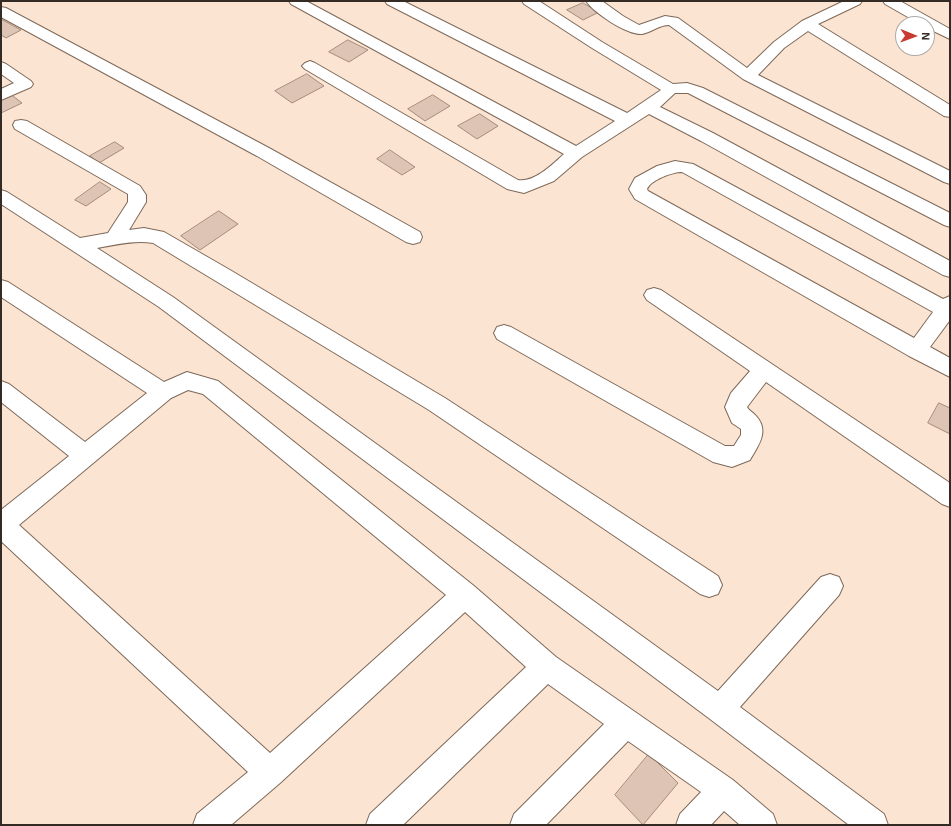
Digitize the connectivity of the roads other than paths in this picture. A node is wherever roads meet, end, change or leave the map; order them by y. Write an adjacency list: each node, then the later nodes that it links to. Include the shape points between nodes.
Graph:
1 (296, 1): 19 (street)
2 (392, 1): 17 (street)
3 (529, 1): 13 (street)
4 (593, 1): 12 (street, via 634,29 644,30 662,20 673,21)
5 (855, 1): 8 (street)
6 (890, 1): 9 (street)
7 (1, 10): 23 (street, via 263,152)
8 (807, 24): 12 (street, via 779,45); 16 (street)
9 (950, 35)
10 (310, 66): 19 (street, via 513,185 524,187 548,177)
11 (1, 67): 14 (street, via 25,84)
12 (748, 76): 20 (street)
13 (670, 90): 15 (street); 22 (street, via 688,87 697,91)
14 (1, 95)
15 (648, 107): 17 (street); 26 (street, via 707,136)
16 (950, 112)
17 (627, 120): 19 (street)
18 (21, 125): 24 (street, via 134,190 137,202)
19 (576, 153)
20 (950, 178)
21 (1, 196): 25 (street)
22 (950, 221)
23 (413, 237)
24 (114, 239): 25 (street); 39 (street, via 144,235 157,237 217,271 437,404)
25 (78, 245): 43 (street, via 166,302)
26 (950, 270)
27 (1, 287): 35 (street)
28 (654, 295): 33 (street)
29 (949, 308): 31 (street); 31 (street, via 687,168 679,165 668,168 640,182 638,189 641,195)
30 (504, 333): 33 (street, via 721,455 732,457 742,453 752,436 749,423 740,416 736,407 739,399)
31 (916, 350): 32 (street)
32 (950, 368)
33 (764, 370): 37 (street)
34 (1, 390): 36 (street)
35 (163, 392): 36 (street); 41 (street, via 188,382 210,387)
36 (85, 455): 38 (street)
37 (950, 496)
38 (1, 525): 45 (street)
39 (709, 585)
40 (830, 586): 43 (street)
41 (466, 595): 42 (street); 45 (street)
42 (546, 668): 44 (street); 48 (street)
43 (720, 709): 52 (street)
44 (625, 723): 46 (street); 49 (street)
45 (270, 773): 47 (street)
46 (723, 790): 50 (street); 51 (street)
47 (208, 825)
48 (381, 825)
49 (525, 825)
50 (691, 825)
51 (762, 825)
52 (872, 825)

